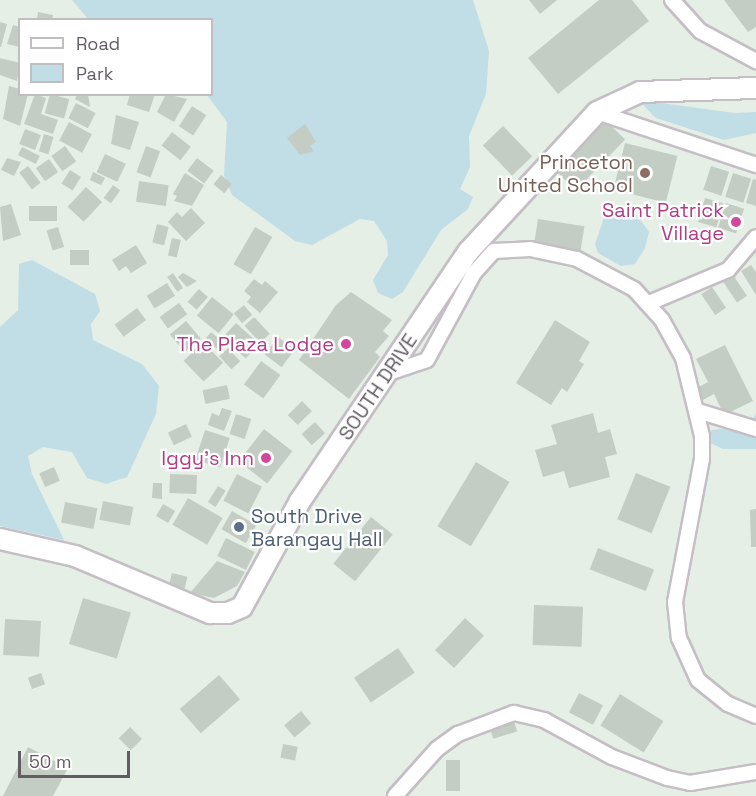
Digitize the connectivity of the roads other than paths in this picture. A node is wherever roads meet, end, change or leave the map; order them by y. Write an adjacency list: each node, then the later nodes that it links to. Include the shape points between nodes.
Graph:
1 (672, 0): 2 (street, via 700,31)
2 (756, 61)
3 (756, 88): 4 (main road, SOUTH DRIVE, via 640,92)
4 (597, 112): 5 (street); 8 (main road, SOUTH DRIVE, via 468,252)
5 (756, 165)
6 (756, 237): 7 (street, via 728,270)
7 (649, 303): 8 (street, via 615,276 577,259 530,249 495,251 474,273 427,360); 9 (street, via 684,358)
8 (389, 373): 11 (main road, SOUTH DRIVE, via 300,501 271,549 253,591 242,606 228,614 195,608 75,556)
9 (698, 411): 10 (street); 12 (street, via 702,459 675,602 675,621 686,659 698,680 728,704)
10 (756, 429)
11 (0, 539)
12 (756, 716)
13 (756, 772): 14 (street, via 690,783 667,778 612,757 544,720 514,713 458,734 437,749)
14 (395, 796)

